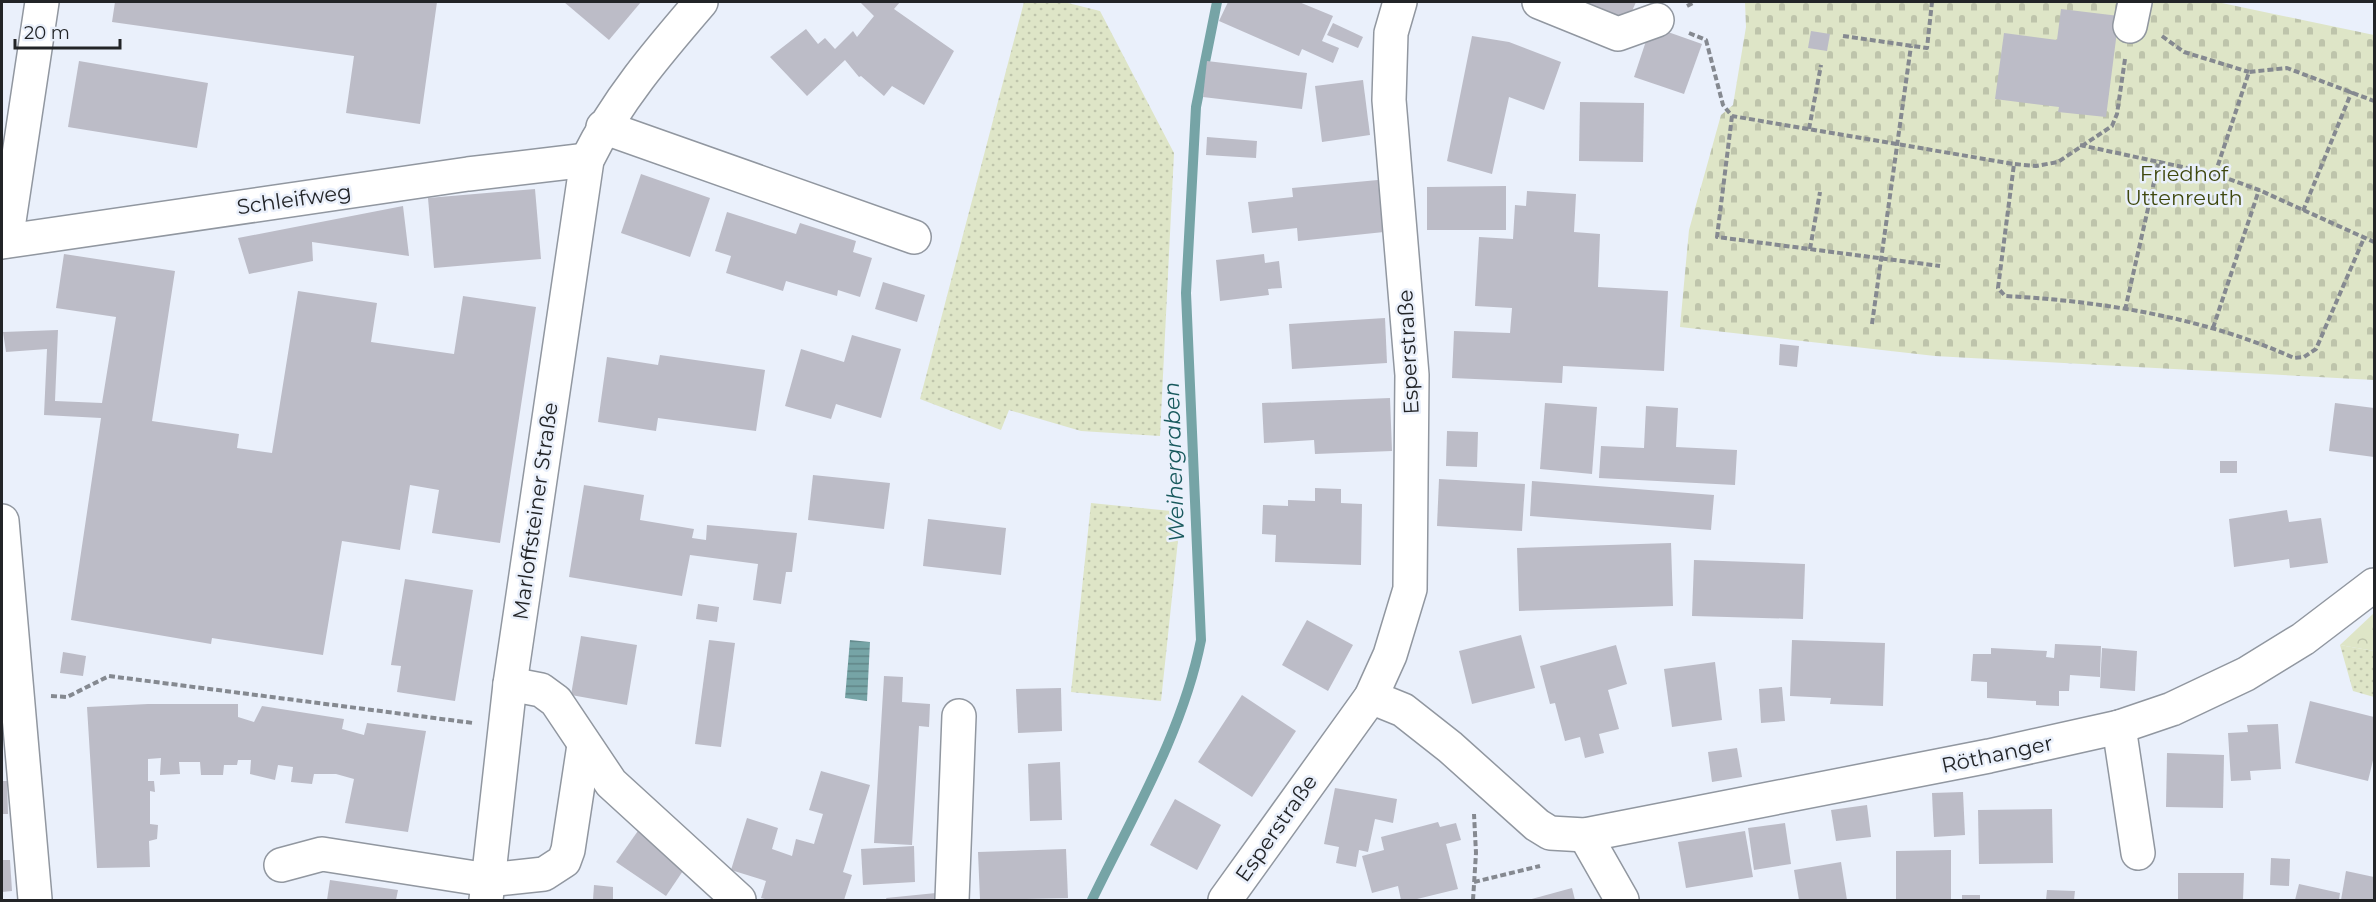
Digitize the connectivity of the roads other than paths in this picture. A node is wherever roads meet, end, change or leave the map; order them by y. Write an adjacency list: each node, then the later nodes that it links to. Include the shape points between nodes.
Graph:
1 (42, 2): 9 (street)
2 (701, 2): 6 (street, Marloffsteiner Straße, via 645,68)
3 (1399, 2): 13 (street, Esperstraße, via 1391,33 1389,100 1412,375 1413,539 1410,589 1390,655)
4 (1551, 4): 5 (street, via 1618,34)
5 (1657, 20)
6 (603, 127): 7 (street, Marloffsteiner Straße); 8 (street)
7 (587, 160): 9 (street, Schleifweg); 12 (street, Marloffsteiner Straße)
8 (914, 237)
9 (4, 241)
10 (2, 520): 18 (street, via 17,694)
11 (2374, 585): 15 (street, Röthanger, via 2303,639 2246,674 2172,709)
12 (510, 684): 16 (street, via 541,690 556,701); 21 (street, Marloffsteiner Straße)
13 (1371, 697): 17 (street, via 1403,711 1450,747 1537,825 1550,833); 25 (street, Esperstraße)
14 (959, 716): 24 (street)
15 (2120, 727): 17 (street, Röthanger); 19 (street)
16 (584, 745): 21 (street, via 564,861 544,874); 23 (street, via 612,783)
17 (1585, 835): 26 (street)
18 (15, 836): 22 (street)
19 (2138, 853)
20 (281, 865): 21 (street, via 322,854)
21 (487, 890)
22 (35, 899)
23 (739, 900)
24 (952, 900)
25 (1225, 900)
26 (1622, 900)

